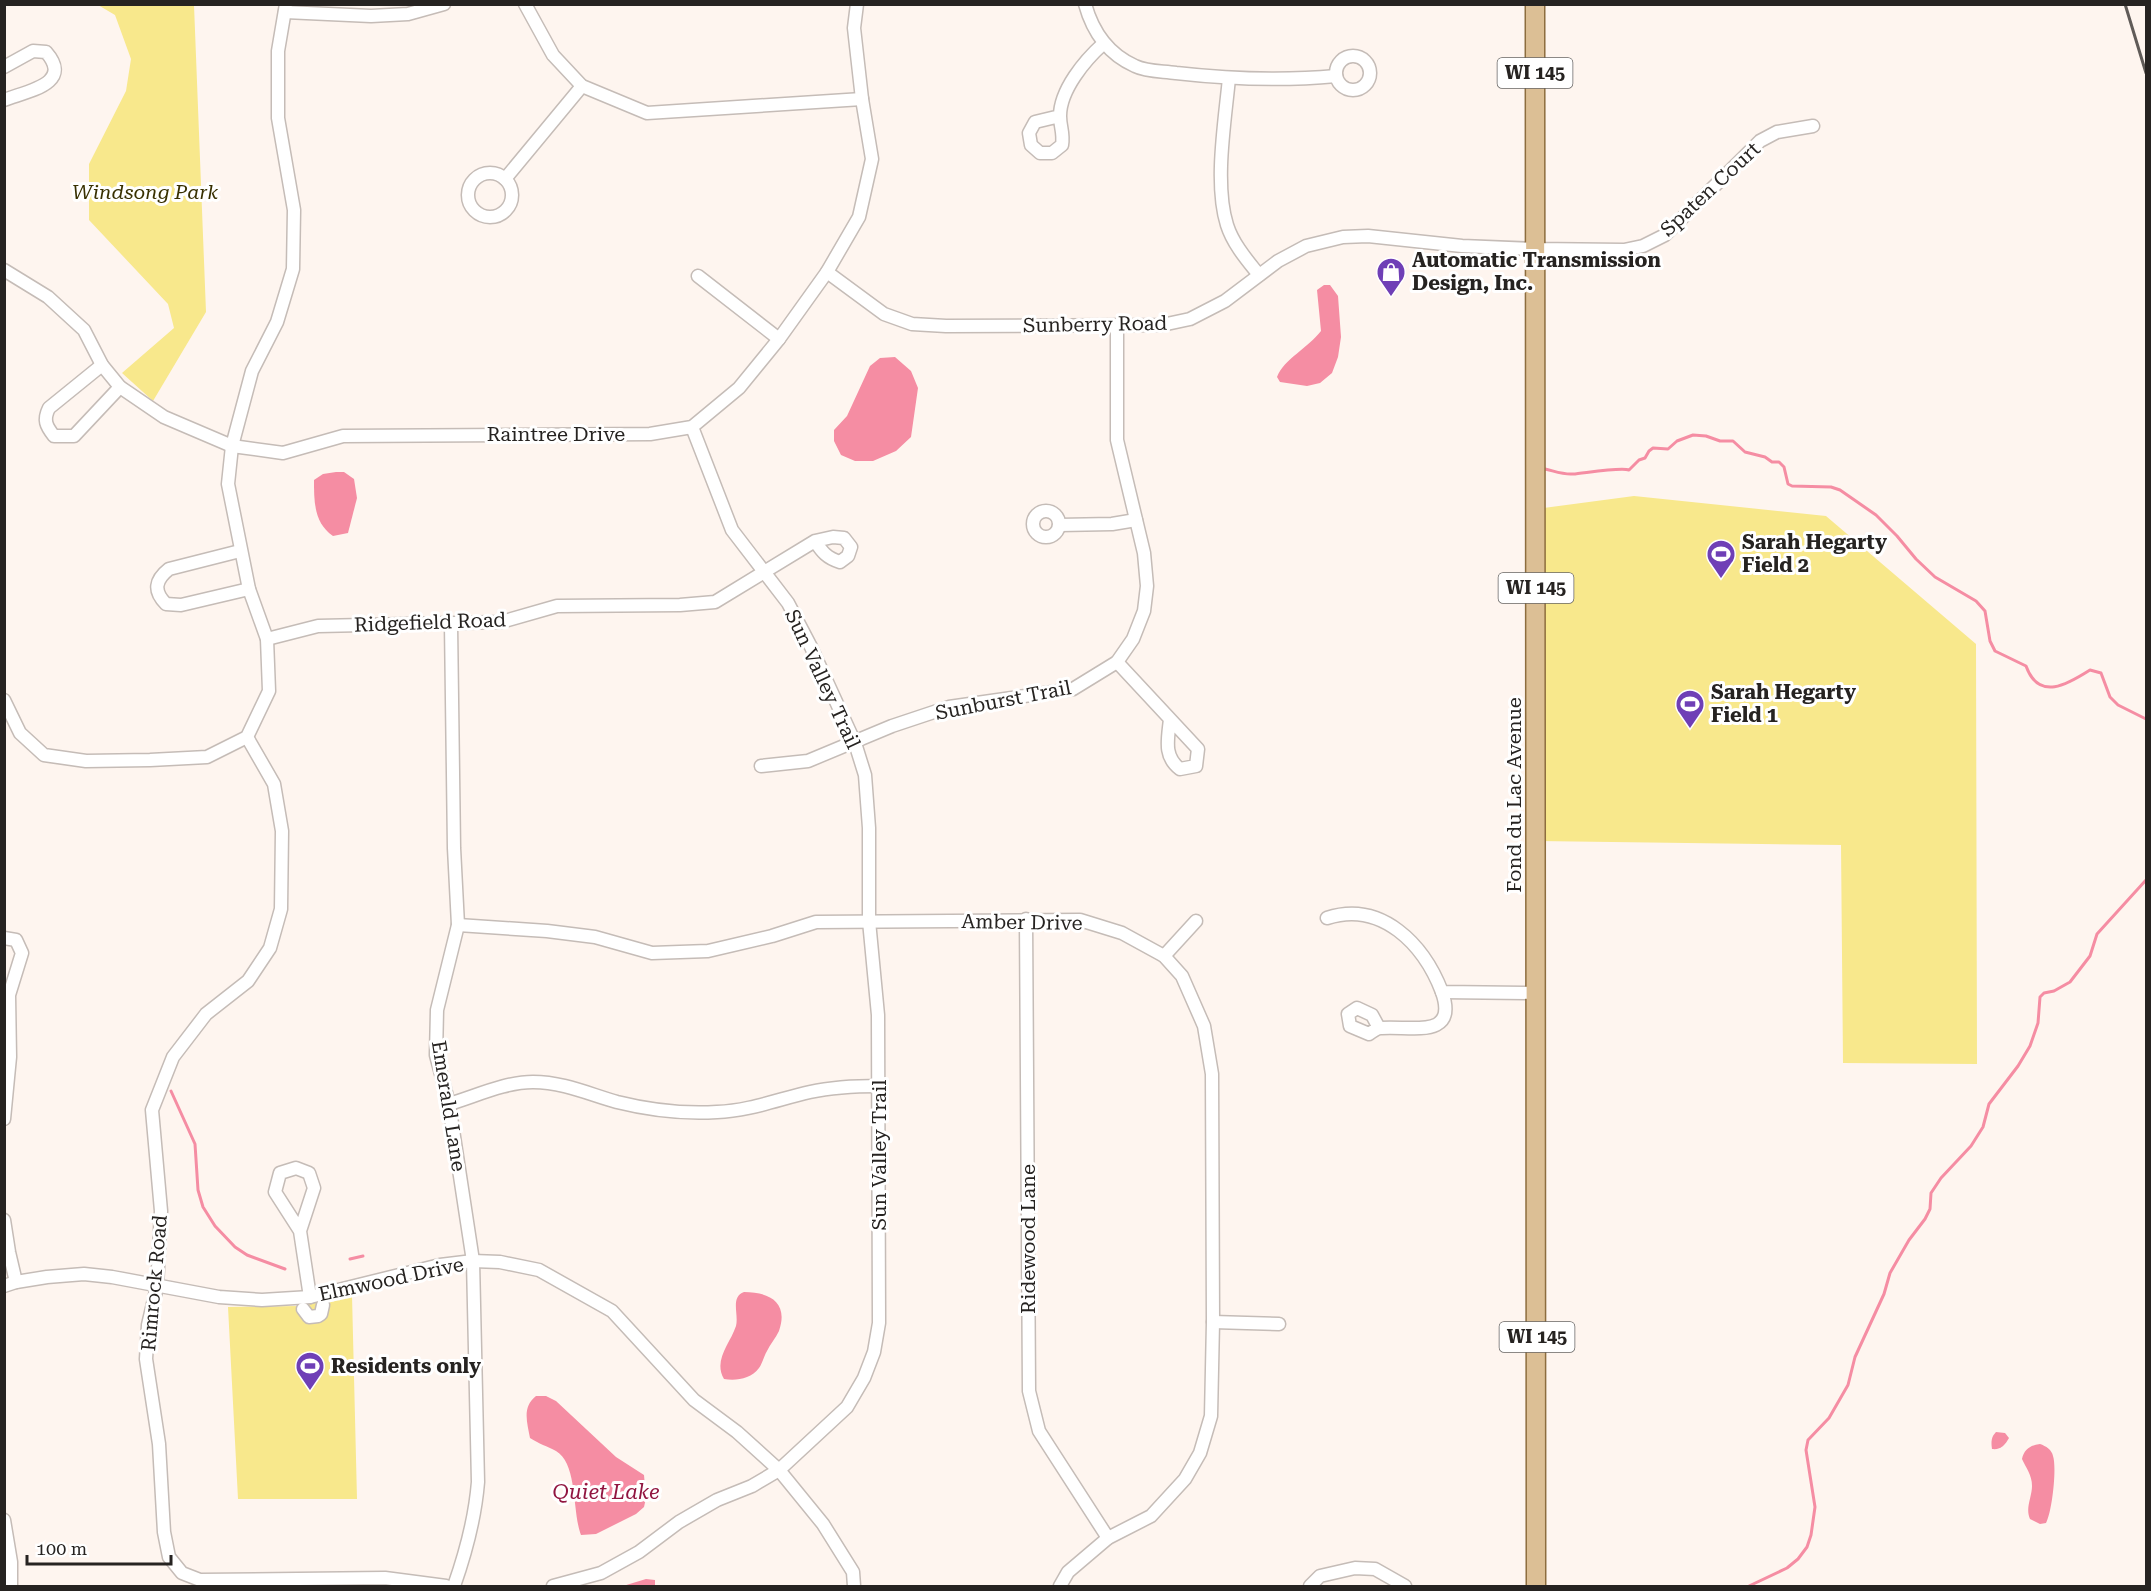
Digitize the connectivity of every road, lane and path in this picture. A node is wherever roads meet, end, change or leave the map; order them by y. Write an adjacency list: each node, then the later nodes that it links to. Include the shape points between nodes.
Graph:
1 (444, 4): 6 (street, via 408,14 370,16)
2 (525, 4): 11 (street, via 553,55)
3 (856, 4): 12 (street, Raintree Drive, via 854,28)
4 (1085, 4): 7 (street, via 1092,27)
5 (1535, 4): 17 (main road, Fond du Lac Avenue / WI 145)
6 (286, 8): 27 (street, via 278,51 278,118 294,210 293,269 277,322 252,371)
7 (1103, 44): 10 (street, via 1136,67); 14 (street, via 1075,75)
8 (4, 67): 13 (street, via 33,51 46,52 55,71 52,81)
9 (1336, 76): 10 (street, via 1296,80)
10 (1229, 78): 20 (street, via 1222,192 1227,225 1240,251)
11 (582, 86): 12 (street, via 647,112); 16 (street)
12 (862, 99): 19 (street, Raintree Drive, via 872,159 859,217)
13 (4, 100)
14 (1060, 116)
15 (1813, 126): 17 (street, Spaten Court, via 1777,132 1760,141 1654,242 1624,250)
16 (505, 178)
17 (1535, 249): 20 (street, Sunberry Road, via 1343,237 1306,246); 51 (main road, Fond du Lac Avenue / WI 145)
18 (4, 270): 24 (street, Raintree Drive, via 48,297 84,330)
19 (827, 272): 22 (street, Sunberry Road, via 884,314 912,324); 23 (street, Raintree Drive)
20 (1259, 275): 22 (street, Sunberry Road, via 1225,301 1190,319 1162,325)
21 (698, 276): 23 (street)
22 (1117, 325): 28 (street, Sunburst Trail, via 1117,440)
23 (779, 339): 26 (street, Raintree Drive, via 740,388)
24 (102, 365): 25 (street, Raintree Drive); 25 (street, via 49,408 45,416 54,436 74,436)
25 (120, 387): 27 (street, Raintree Drive, via 164,417)
26 (692, 427): 27 (street, Raintree Drive, via 650,434 343,436 283,453); 32 (street, Sun Valley Trail, via 732,530)
27 (232, 446): 31 (street, via 228,484)
28 (1136, 520): 29 (street); 36 (street, Sunburst Trail, via 1146,575 1144,611 1133,639)
29 (1059, 525)
30 (815, 541): 32 (street, Ridgefield Road)
31 (240, 551): 33 (street); 33 (street, via 170,569 160,576 159,597 166,604 180,605)
32 (764, 572): 34 (street, Ridgefield Road, via 715,602 556,606 501,622); 40 (street, Sun Valley Trail, via 788,603)
33 (249, 589): 35 (street)
34 (451, 624): 35 (street, Ridgefield Road, via 318,626); 46 (street, Emerald Lane)
35 (267, 639): 39 (street, via 269,691)
36 (1117, 662): 38 (street); 40 (street, Sunburst Trail, via 1073,689 949,707)
37 (4, 700): 39 (street, via 20,733 44,755 86,761 207,757)
38 (1170, 719)
39 (247, 737): 60 (street, Rimrock Road, via 274,784 282,831 281,909 270,948 248,981 206,1014 172,1057 152,1110 161,1211)
40 (855, 743): 41 (street, Sunburst Trail, via 808,761); 44 (street, Sun Valley Trail, via 865,775)
41 (760, 766)
42 (1327, 918): 49 (street, via 1356,913 1403,933 1422,952)
43 (1026, 919): 44 (street, Amber Drive); 48 (street, Amber Drive, via 1080,920 1122,933); 68 (street, Ridewood Lane, via 1029,1391 1039,1431)
44 (869, 921): 46 (street, Amber Drive, via 816,922 708,951 652,953 595,937); 53 (street, Sun Valley Trail, via 878,1015)
45 (1196, 921): 48 (street)
46 (458, 925): 54 (street, Emerald Lane, via 437,1010 436,1055)
47 (4, 938): 50 (street, via 16,940 22,953)
48 (1164, 956): 64 (street, Amber Drive, via 1182,976 1204,1026 1212,1074)
49 (1442, 992): 51 (street); 52 (street, via 1446,1012 1437,1026)
50 (7, 993): 55 (street, via 10,1057)
51 (1537, 993): 78 (main road, Fond du Lac Avenue / WI 145)
52 (1379, 1028)
53 (879, 1086): 54 (street, via 810,1092 717,1112 650,1108 584,1090 532,1082 512,1084); 66 (street, Sun Valley Trail, via 879,1323 874,1352 847,1407)
54 (449, 1104): 58 (street, Emerald Lane)
55 (4, 1119)
56 (4, 1220): 59 (street)
57 (300, 1231): 57 (street, via 314,1188 309,1173 296,1168 280,1173 274,1192); 61 (street)
58 (473, 1261): 61 (street, Elmwood Drive, via 440,1265); 66 (street, Elmwood Drive, via 539,1270 612,1311 694,1400 738,1432); 72 (street, Emerald Lane, via 478,1482 476,1508)
59 (10, 1284): 60 (street, Elmwood Drive, via 84,1274)
60 (158, 1287): 61 (street, Elmwood Drive, via 262,1300); 69 (street, Rimrock Road, via 148,1325 146,1359 170,1557 182,1573 200,1580)
61 (310, 1297)
62 (323, 1305): 63 (street, via 321,1314 314,1317)
63 (303, 1309)
64 (1213, 1322): 65 (street); 68 (street, Amber Drive, via 1211,1416 1200,1453 1185,1479 1151,1516)
65 (1279, 1324)
66 (779, 1470): 73 (street, Sun Valley Trail, via 717,1500 601,1573); 74 (street, Elmwood Drive, via 823,1524 853,1572)
67 (4, 1520): 70 (street)
68 (1107, 1538): 75 (street, Amber Drive, via 1068,1572)
69 (263, 1583): 71 (street, Rimrock Road, via 385,1578)
70 (11, 1587)
71 (446, 1587)
72 (454, 1587)
73 (553, 1587)
74 (854, 1587)
75 (1060, 1587)
76 (1310, 1587): 77 (street, via 1320,1576 1355,1568 1375,1569)
77 (1405, 1587)
78 (1536, 1587)

